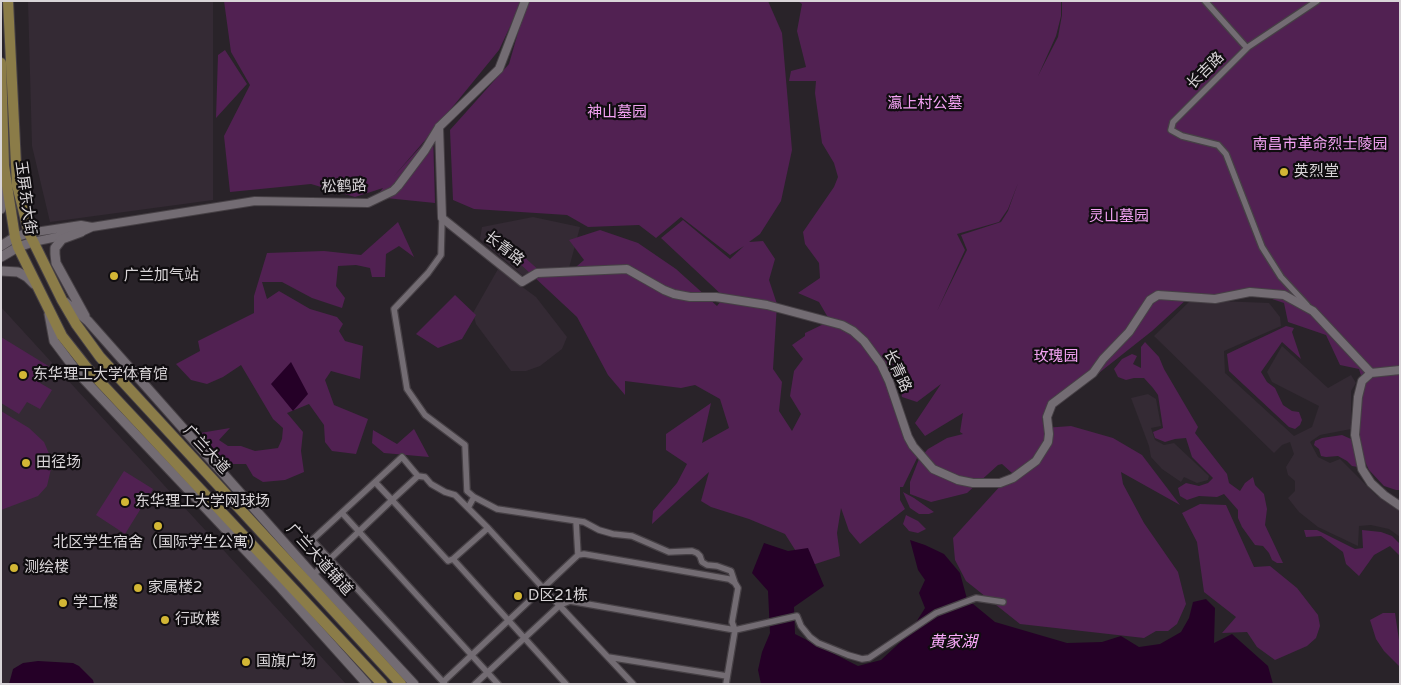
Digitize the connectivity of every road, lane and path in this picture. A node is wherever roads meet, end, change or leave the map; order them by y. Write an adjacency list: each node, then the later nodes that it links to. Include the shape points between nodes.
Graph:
1 (8, 1): 13 (main road, 玉屏东大街, via 17,185)
2 (525, 1): 7 (street, 松鹤路, via 499,69)
3 (1205, 1): 5 (street)
4 (1317, 1): 5 (street, 长吉路)
5 (1247, 48): 23 (street, 长吉路, via 1173,122 1171,130 1218,145 1226,154 1262,247 1281,277)
6 (1, 63): 8 (main road, 玉屏东大街)
7 (439, 127): 10 (street); 11 (street, 松鹤路, via 398,186 368,203 255,201)
8 (6, 182): 9 (main road); 15 (main road, 玉屏东大街)
9 (1, 210)
10 (442, 218): 23 (street, 长青路, via 522,282 537,273 627,269 674,294 768,304 853,331 882,364 913,446 933,469 973,483 1000,483 1013,478 1036,461 1048,442 1047,417 1052,404 1093,373 1129,332 1152,297 1215,299 1250,292 1284,296); 29 (street, via 441,255 394,309 407,389 425,415 466,445 467,491)
11 (92, 227): 12 (street, 松鹤路); 13 (street, 松鹤路, via 81,225)
12 (81, 232): 13 (street, 松鹤路); 14 (main road)
13 (31, 237): 15 (main road); 20 (main road, 广兰大道)
14 (62, 239): 21 (main road, via 51,249 50,266); 24 (main road, via 55,248 56,263)
15 (16, 242): 16 (main road); 17 (main road); 19 (main road, 广兰大道)
16 (1, 246)
17 (1, 257)
18 (1, 271): 19 (main road, via 18,272)
19 (38, 289): 22 (main road, 广兰大道)
20 (62, 300): 21 (main road, 广兰大道辅道); 40 (main road, 广兰大道, via 100,357)
21 (70, 307): 24 (main road, 广兰大道辅道)
22 (48, 309): 53 (main road, via 54,341 78,373); 54 (main road, 广兰大道, via 62,336 88,369)
23 (1312, 311): 26 (street)
24 (88, 321): 40 (main road, 广兰大道辅道)
25 (1400, 370): 26 (street)
26 (1371, 373): 31 (street, via 1362,382 1354,435 1362,469 1384,495)
27 (418, 476): 28 (street, via 402,458); 30 (street); 32 (street, via 455,495)
28 (375, 482): 30 (street); 33 (street)
29 (474, 497): 32 (street); 34 (street, via 497,509)
30 (392, 500): 36 (street); 39 (street, via 448,561)
31 (1400, 506)
32 (468, 508): 35 (street)
33 (342, 513): 36 (street); 38 (street, via 312,540)
34 (576, 521): 37 (street); 41 (street, via 613,534 632,536 669,552 688,550 697,553 704,564 731,571)
35 (488, 528): 39 (street); 42 (street)
36 (359, 531): 38 (street); 48 (street)
37 (578, 555): 41 (street, via 729,579); 42 (street)
38 (330, 559): 40 (street); 52 (street)
39 (453, 560): 45 (street)
40 (310, 578): 55 (main road, 广兰大道); 56 (main road, 广兰大道辅道)
41 (735, 583): 46 (street, via 738,588 732,622)
42 (543, 588): 44 (street); 45 (street)
43 (1004, 602): 46 (street, via 976,598 936,613 870,658 862,659 818,643 796,616)
44 (560, 605): 46 (street, via 570,601); 47 (street); 49 (street)
45 (508, 621): 47 (street); 48 (street)
46 (735, 630): 51 (street)
47 (523, 638): 50 (street); 59 (street)
48 (471, 656): 50 (street); 52 (street)
49 (607, 656): 51 (street); 60 (street)
50 (487, 673): 57 (street); 58 (street)
51 (727, 676): 61 (street)
52 (444, 683)
53 (367, 684)
54 (382, 684)
55 (401, 684)
56 (414, 684)
57 (475, 684)
58 (498, 684)
59 (566, 684)
60 (633, 684)
61 (726, 684)

